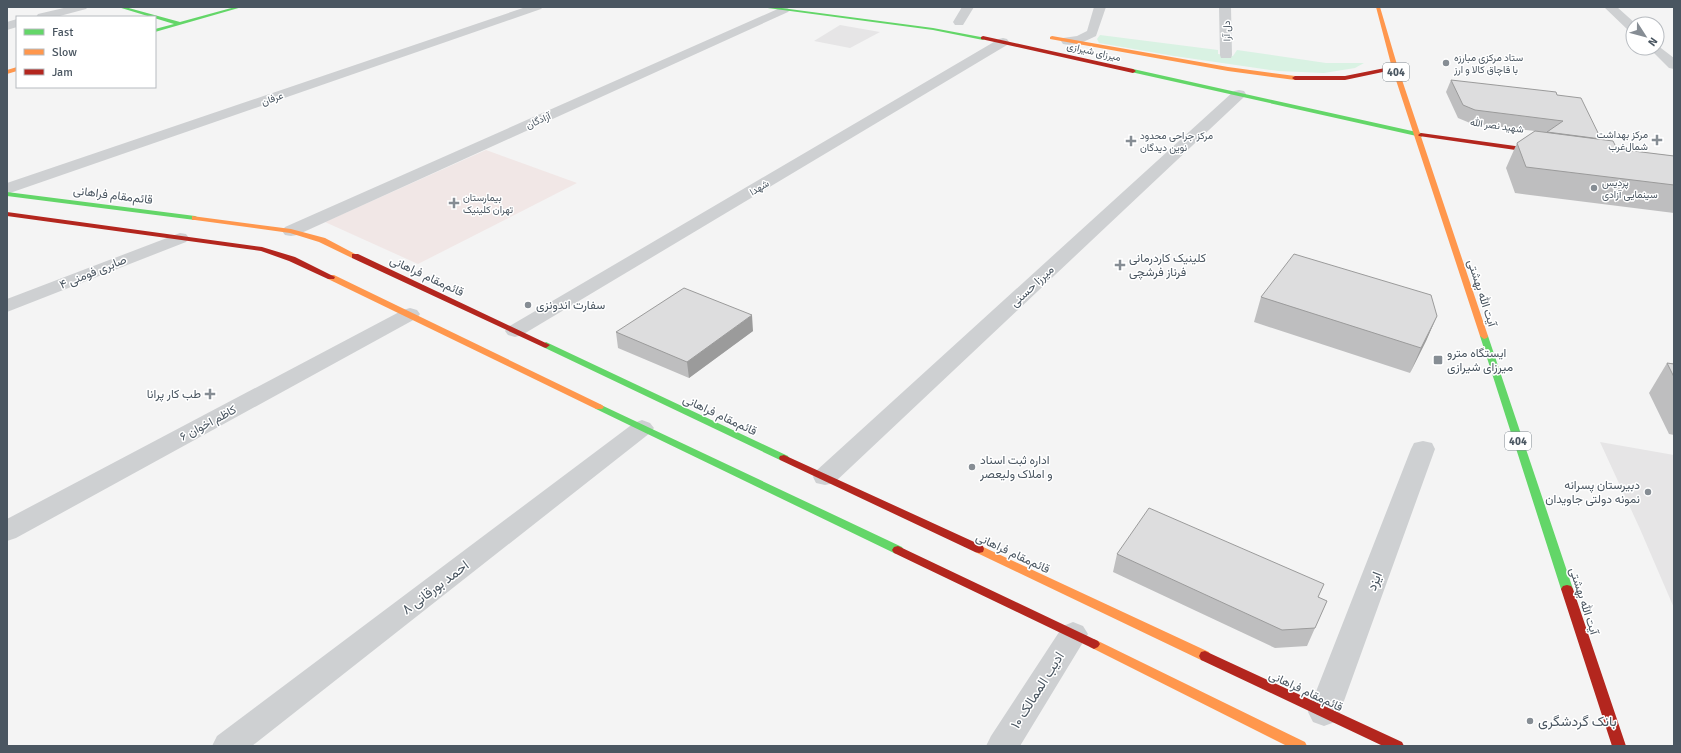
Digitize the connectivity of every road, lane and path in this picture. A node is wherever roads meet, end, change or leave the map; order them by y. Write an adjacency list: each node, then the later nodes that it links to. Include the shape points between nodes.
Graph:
1 (82, 7): 13 (street)
2 (120, 7): 14 (main road)
3 (240, 7): 18 (main road)
4 (536, 7): 35 (street, عرفان)
5 (763, 7): 12 (main road, میرزای شیرازی)
6 (802, 7): 26 (main road, میرزای شیرازی, via 938,24)
7 (968, 7): 17 (street)
8 (1100, 7): 21 (street, via 1092,33 1080,39)
9 (1226, 7): 23 (street, دل آرا)
10 (1378, 7): 27 (main road, آیت الله بهشتی / 404)
11 (1610, 7): 16 (street)
12 (784, 10): 22 (main road, میرزای شیرازی, via 933,29); 38 (street, آزادگان)
13 (46, 16)
14 (152, 16)
15 (156, 17): 18 (main road)
16 (1625, 21)
17 (959, 22)
18 (180, 24): 19 (main road)
19 (156, 31)
20 (1044, 37): 21 (main road, میرزای شیرازی)
21 (1067, 41): 27 (main road, میرزای شیرازی, via 1293,78 1345,78)
22 (1003, 42): 28 (main road, میرزای شیرازی); 42 (street, شهدا)
23 (1226, 55)
24 (1664, 56): 25 (street)
25 (1674, 65)
26 (1159, 67)
27 (1395, 68): 29 (main road, آیت الله بهشتی / 404)
28 (1239, 94): 33 (main road, میرزای شیرازی); 45 (street, میرزا حسنی)
29 (1409, 122): 30 (main road); 33 (main road, آیت الله بهشتی / 404)
30 (1427, 125)
31 (1462, 131): 32 (main road, شهید نصر الله)
32 (1484, 134)
33 (1417, 135): 34 (main road, میرزای شیرازی); 53 (main road, آیت الله بهشتی / 404)
34 (1550, 153)
35 (7, 189)
36 (7, 194): 38 (main road, قائم‌مقام فراهانی)
37 (7, 214): 39 (main road)
38 (291, 231): 42 (main road, قائم‌مقام فراهانی, via 322,240)
39 (180, 238): 40 (street, صابری فومنی ۴); 41 (main road, via 262,249 292,259)
40 (7, 306)
41 (410, 314): 43 (main road); 46 (street, کاظم اخوان ۶)
42 (515, 331): 45 (main road, قائم‌مقام فراهانی)
43 (642, 428): 47 (main road); 49 (street, احمد بورقانی ۸)
44 (1423, 449): 48 (street, ایزد)
45 (825, 477): 48 (main road, قائم‌مقام فراهانی)
46 (7, 531)
47 (1073, 634): 50 (street, ادیب الممالک ۱۰); 51 (main road)
48 (1324, 712): 52 (main road, قائم‌مقام فراهانی)
49 (228, 746)
50 (1002, 746)
51 (1300, 746)
52 (1397, 746)
53 (1619, 746)

